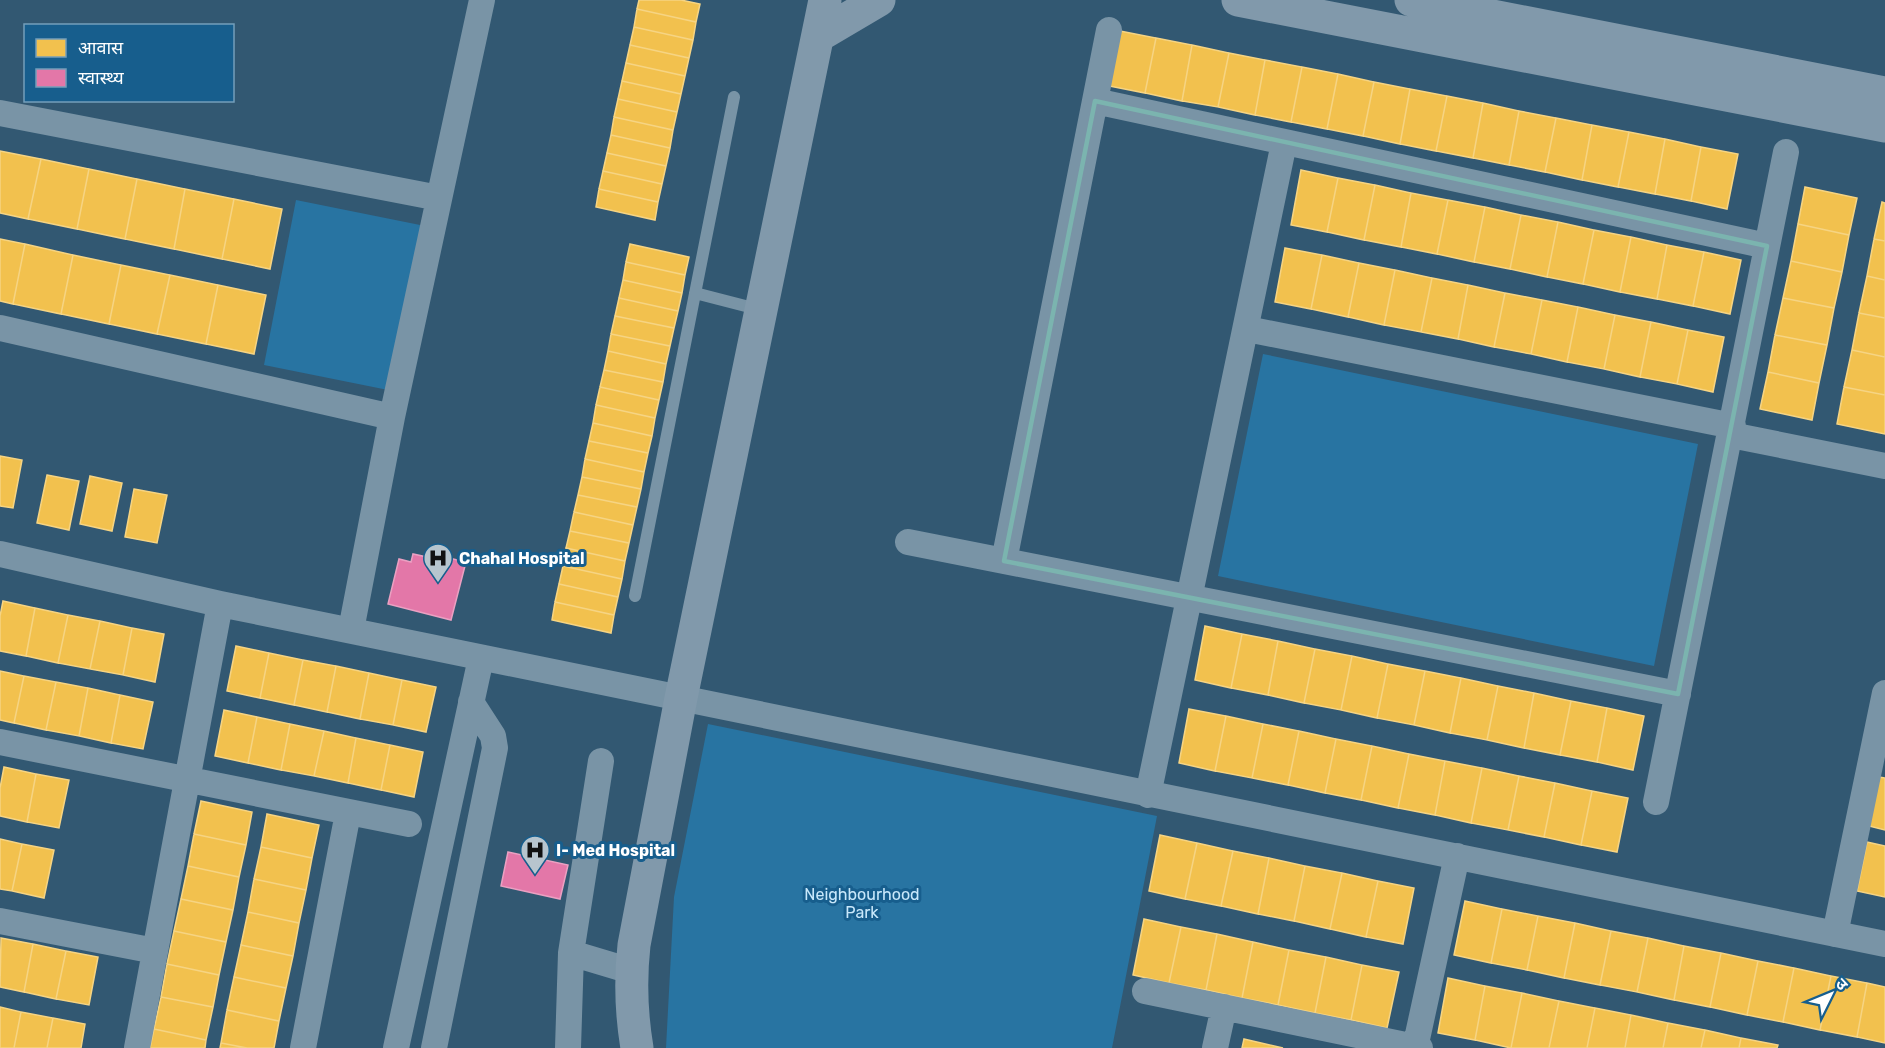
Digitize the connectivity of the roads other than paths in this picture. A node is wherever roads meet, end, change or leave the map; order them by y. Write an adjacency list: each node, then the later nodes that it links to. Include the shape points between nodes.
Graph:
1 (482, 0): 15 (street)
2 (825, 0): 7 (main road)
3 (879, 0): 7 (main road)
4 (1238, 0): 12 (main road)
5 (1411, 0): 8 (main road)
6 (1109, 30): 10 (street)
7 (818, 36): 18 (main road)
8 (1885, 93)
9 (734, 97): 17 (lane)
10 (1095, 101): 13 (street); 26 (street)
11 (0, 114): 15 (street)
12 (1885, 126)
13 (1284, 143): 16 (street); 20 (street)
14 (1786, 152): 16 (street)
15 (439, 198): 21 (street)
16 (1767, 246): 22 (street)
17 (695, 293): 18 (lane); 27 (lane)
18 (762, 310): 34 (main road)
19 (0, 328): 21 (street)
20 (1247, 328): 22 (street); 28 (street)
21 (392, 417): 30 (street)
22 (1732, 431): 23 (street); 33 (street)
23 (1885, 466)
24 (908, 542): 26 (street)
25 (0, 554): 29 (street)
26 (1004, 561): 28 (street)
27 (635, 596)
28 (1189, 598): 33 (street); 40 (street)
29 (220, 604): 30 (street); 39 (street)
30 (351, 630): 31 (street)
31 (481, 658): 34 (street); 35 (street)
32 (1885, 693): 37 (street)
33 (1678, 694): 41 (street)
34 (681, 698): 40 (street); 50 (main road)
35 (471, 702): 55 (street); 56 (street, via 493,736 495,748)
36 (0, 742): 39 (street)
37 (1878, 760): 46 (street)
38 (601, 761): 49 (street)
39 (187, 781): 42 (street); 48 (street)
40 (1149, 795): 44 (street)
41 (1656, 802)
42 (348, 813): 43 (street); 54 (street)
43 (409, 824)
44 (1458, 856): 46 (street); 60 (street)
45 (0, 921): 48 (street)
46 (1835, 934): 47 (street)
47 (1885, 944)
48 (155, 951): 53 (street)
49 (571, 953): 50 (street); 57 (street)
50 (631, 971): 58 (main road, via 631,1016)
51 (1145, 991): 52 (street)
52 (1224, 1007): 59 (street); 60 (street)
53 (137, 1048)
54 (303, 1048)
55 (396, 1048)
56 (434, 1048)
57 (568, 1048)
58 (637, 1048)
59 (1215, 1048)
60 (1417, 1048)

